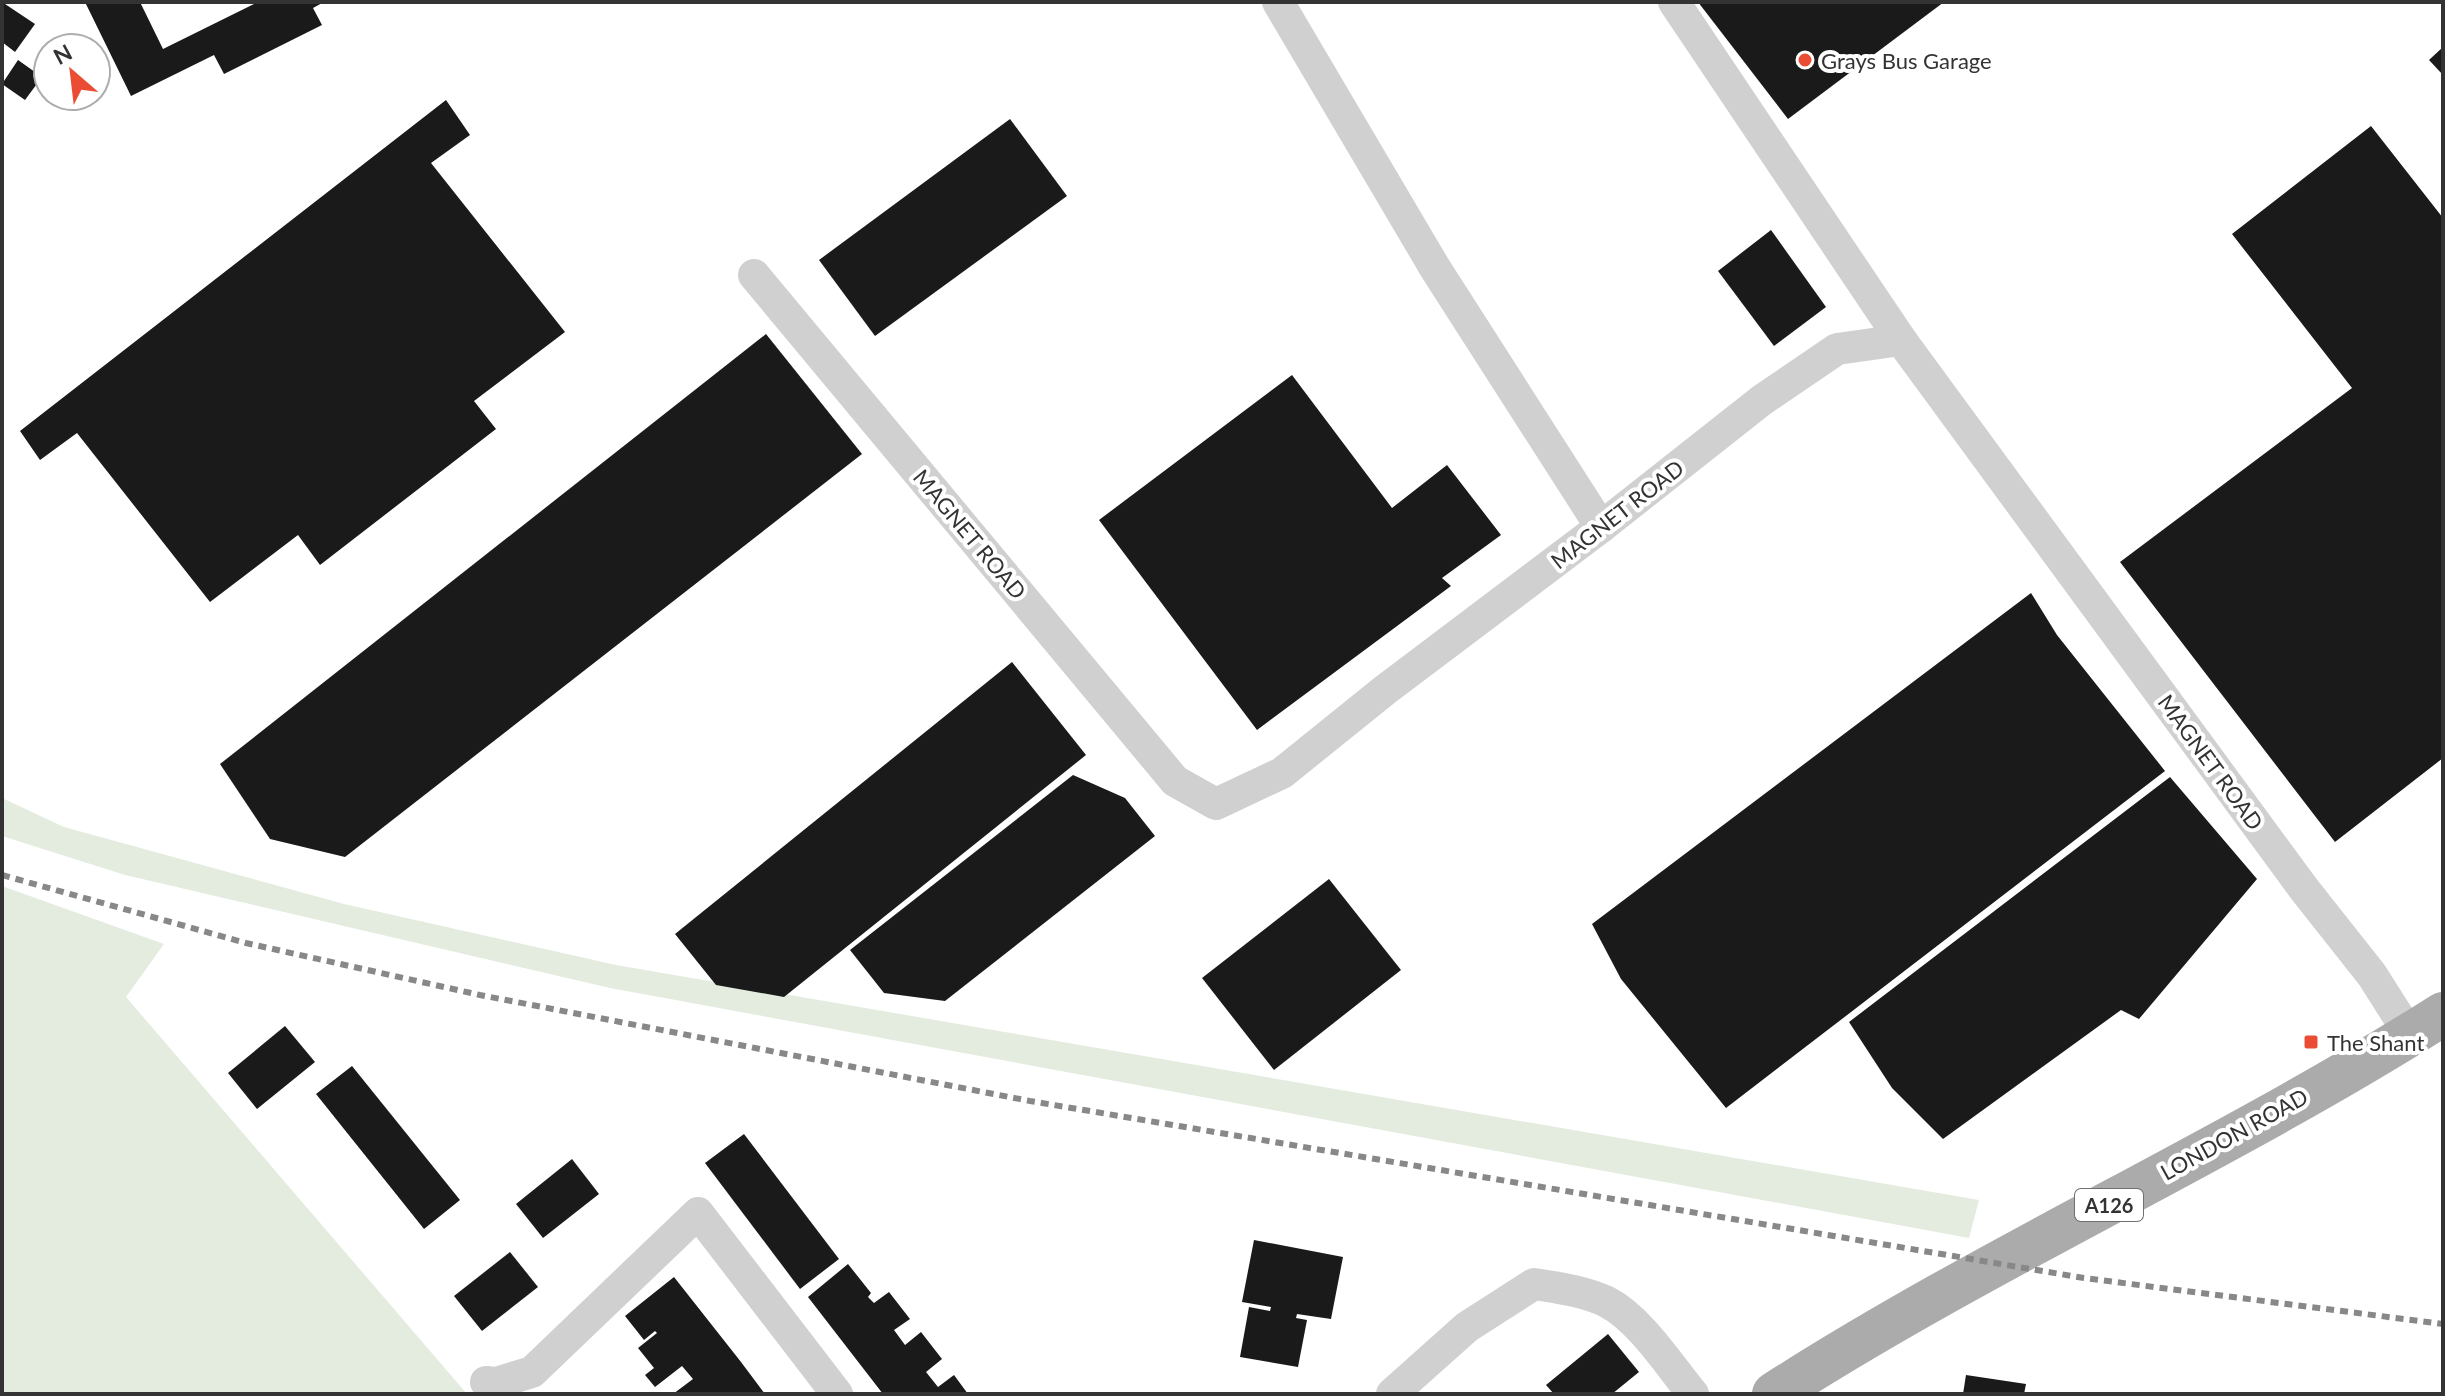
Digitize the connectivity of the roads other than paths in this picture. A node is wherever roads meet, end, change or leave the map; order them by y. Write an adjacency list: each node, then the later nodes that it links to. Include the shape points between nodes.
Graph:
1 (1278, 2): 5 (street, via 1435,268)
2 (1674, 2): 4 (street)
3 (754, 275): 5 (street, MAGNET ROAD, via 1175,781 1216,804 1282,773)
4 (1901, 340): 5 (street, MAGNET ROAD, via 1837,349 1762,400); 6 (street, MAGNET ROAD, via 2304,889 2372,975)
5 (1601, 527)
6 (2427, 1024): 11 (main road, LONDON ROAD / A126)
7 (486, 1382): 8 (street, via 532,1372 698,1213)
8 (837, 1394)
9 (1392, 1394): 10 (street, via 1467,1327 1534,1284 1576,1290 1609,1303 1631,1319)
10 (1693, 1394)
11 (1774, 1394)

